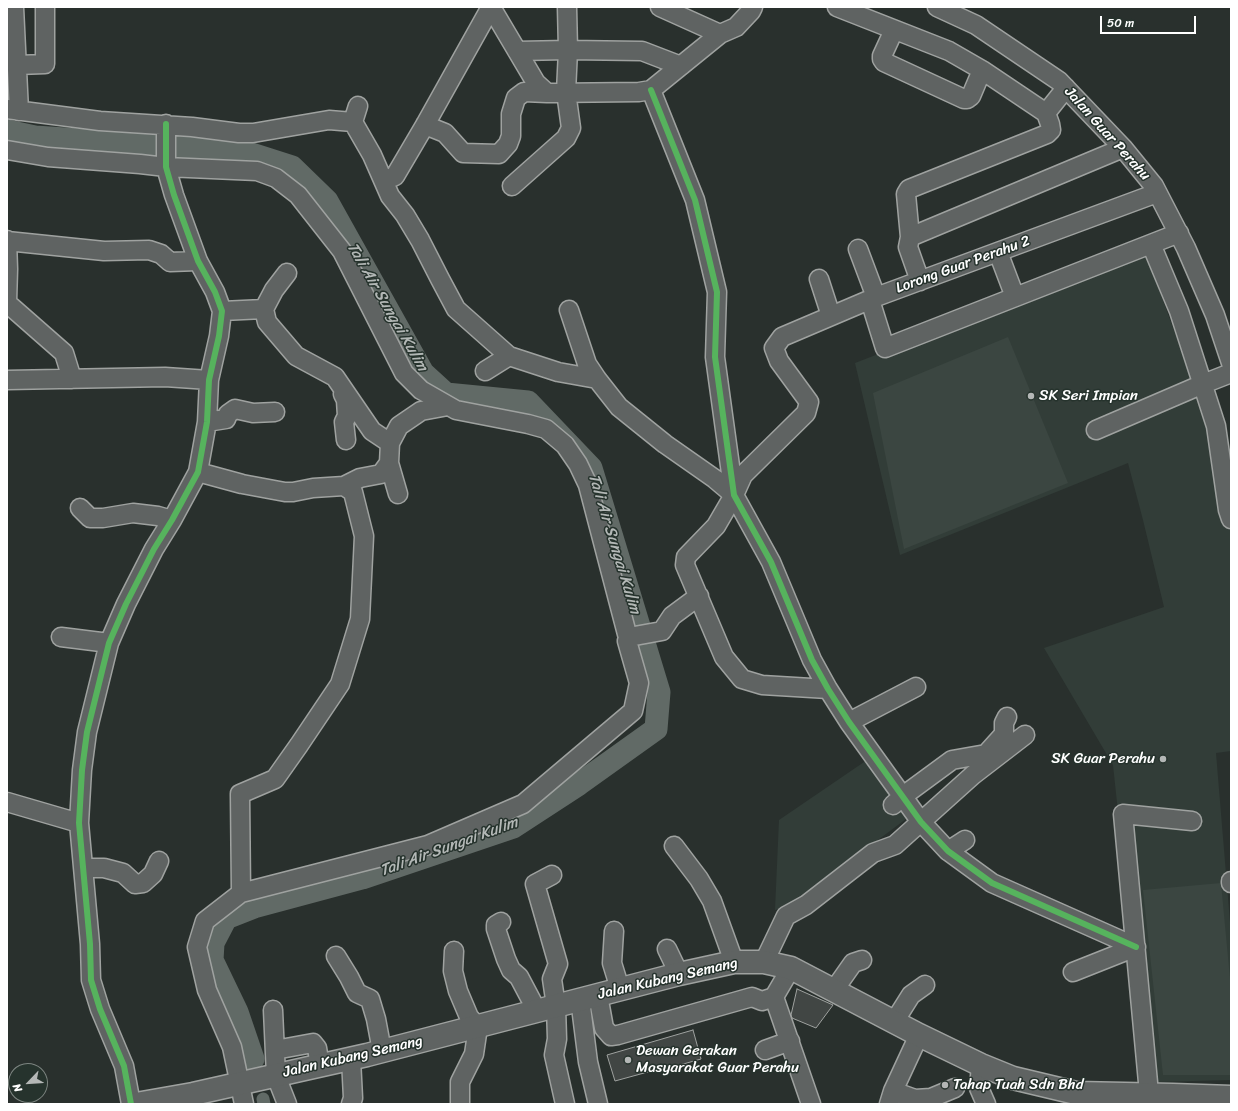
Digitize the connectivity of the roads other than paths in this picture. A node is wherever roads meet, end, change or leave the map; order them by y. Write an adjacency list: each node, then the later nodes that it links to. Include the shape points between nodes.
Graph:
1 (14, 7): 13 (street)
2 (45, 7): 13 (street, via 46,64)
3 (491, 7): 12 (street); 22 (street)
4 (567, 7): 11 (street)
5 (660, 7): 10 (street)
6 (753, 7): 10 (street, via 736,28)
7 (837, 7): 9 (street)
8 (937, 7): 16 (street, Jalan Guar Perahu, via 976,25)
9 (894, 30): 15 (street, via 949,51); 15 (street, via 882,56 884,62 964,99 971,96)
10 (720, 34): 14 (street)
11 (568, 50): 12 (street); 14 (street, via 642,51); 18 (street)
12 (517, 51): 19 (street, via 536,83)
13 (17, 65): 20 (street)
14 (681, 66): 17 (street)
15 (982, 70): 21 (street)
16 (1066, 88): 21 (street); 24 (street, Jalan Guar Perahu)
17 (651, 90): 18 (street); 66 (street, via 695,200 716,292 715,357)
18 (566, 92): 19 (street); 28 (street, via 571,128 566,138)
19 (547, 93): 22 (street, via 524,92 516,98 511,114 511,136 499,154 463,153 445,132)
20 (13, 110): 23 (street)
21 (1046, 113): 31 (street, via 1051,130 1047,134 909,189 906,194)
22 (425, 125): 27 (street, via 395,176)
23 (166, 128): 26 (street); 27 (street, via 192,126 253,133 355,114)
24 (1123, 148): 29 (street, Jalan Guar Perahu); 31 (street)
25 (8, 152): 26 (street)
26 (166, 166): 36 (street, via 176,202); 56 (street, via 257,171 276,178 298,195 342,251 404,373 421,390)
27 (384, 181): 46 (street, via 390,196 420,240 456,308)
28 (512, 186)
29 (1157, 192): 30 (street, Jalan Guar Perahu); 35 (street, Lorong Guar Perahu 2)
30 (1179, 233): 33 (street); 47 (street, Jalan Guar Perahu, via 1215,315)
31 (910, 237): 39 (street, via 908,246)
32 (7, 241): 36 (street, via 104,251 149,250 161,254 170,262); 51 (street, via 7,303 64,353)
33 (1151, 244): 40 (street); 55 (street, via 1179,311)
34 (858, 249): 41 (street)
35 (998, 252): 39 (street, Lorong Guar Perahu 2); 40 (street)
36 (198, 261): 44 (street)
37 (287, 273): 42 (street)
38 (819, 279): 45 (street)
39 (920, 281): 41 (street, Lorong Guar Perahu 2)
40 (1014, 297): 41 (street, via 885,348)
41 (873, 299): 45 (street, Lorong Guar Perahu 2)
42 (264, 309): 44 (street); 50 (street, via 268,322 296,356)
43 (569, 310): 52 (street, via 587,364)
44 (222, 311): 54 (street)
45 (831, 316): 66 (street, Lorong Guar Perahu 2, via 782,337 774,348 779,360 808,402 806,413 744,475)
46 (509, 356): 48 (street); 52 (street, via 558,372)
47 (1231, 362)
48 (486, 371)
49 (1231, 373): 55 (street)
50 (335, 377): 60 (street, via 346,400); 61 (street, via 372,431)
51 (72, 379): 53 (street); 54 (street, via 165,377)
52 (597, 379): 66 (street, via 619,406)
53 (7, 380)
54 (209, 380): 58 (street)
55 (1202, 384): 59 (street); 68 (street, via 1216,426)
56 (448, 406): 61 (street, via 421,411 399,426); 72 (street, via 456,410 546,429 565,445 588,485 627,634)
57 (275, 412): 58 (street, via 254,413 235,409 226,419)
58 (207, 422): 63 (street)
59 (1096, 430)
60 (346, 440)
61 (390, 443): 62 (street)
62 (389, 463): 64 (street, via 381,474 360,478); 65 (street)
63 (198, 472): 64 (street, via 285,492); 69 (street)
64 (344, 486): 90 (street, via 353,492 364,536 360,620 340,684 299,744 274,778 240,794)
65 (398, 494)
66 (734, 495): 70 (street, via 716,526 686,557 685,565); 75 (street, via 771,562 812,660)
67 (80, 508): 69 (street, via 90,518 133,513)
68 (1231, 519)
69 (172, 520): 73 (street, via 154,549)
70 (699, 596): 72 (street, via 672,616 662,631); 75 (street, via 724,656 742,679 762,685)
71 (60, 637): 73 (street)
72 (632, 637): 90 (street, via 627,641 639,683 633,711 523,804 428,845)
73 (109, 643): 83 (street, via 87,732)
74 (916, 687): 77 (street)
75 (828, 689): 77 (street)
76 (1007, 717): 79 (street, via 1004,734 986,754 952,760)
77 (849, 722): 79 (street)
78 (1025, 735): 82 (street, via 973,775)
79 (898, 800): 82 (street)
80 (7, 802): 83 (street)
81 (1192, 821): 93 (street, via 1123,814)
82 (921, 822): 86 (street); 99 (street, via 895,845 874,853 806,905 786,916)
83 (79, 823): 88 (street)
84 (965, 840): 86 (street)
85 (674, 846): 98 (street, via 712,901)
86 (948, 851): 93 (street, via 992,883)
87 (159, 861): 88 (street, via 153,874 143,883 135,884 123,873 104,868)
88 (83, 868): 126 (street, via 91,980 124,1066)
89 (552, 875): 108 (street, via 535,884 558,964)
90 (241, 893): 122 (street, via 205,921 197,947 207,990 232,1047)
91 (501, 922): 108 (street, via 496,928 511,970)
92 (614, 930): 104 (street, via 612,963)
93 (1136, 947): 101 (street); 125 (street)
94 (667, 949): 102 (street)
95 (454, 951): 111 (street, via 453,971 458,991 469,1016)
96 (336, 956): 116 (street, via 357,993 370,999)
97 (862, 960): 105 (street, via 853,963)
98 (734, 962): 99 (main road, Jalan Kubang Semang); 102 (main road, Jalan Kubang Semang)
99 (764, 962): 100 (main road, Jalan Kubang Semang)
100 (791, 968): 105 (main road, Jalan Kubang Semang); 107 (street)
101 (1073, 972)
102 (679, 974): 104 (main road, Jalan Kubang Semang)
103 (925, 985): 110 (street, via 911,996)
104 (620, 989): 106 (main road, Jalan Kubang Semang)
105 (834, 990): 110 (main road, Jalan Kubang Semang)
106 (589, 997): 107 (street, via 604,1028 611,1036 752,996 762,1001); 108 (main road, Jalan Kubang Semang); 132 (street, via 588,1062)
107 (774, 997): 113 (street)
108 (546, 1008): 111 (main road, Jalan Kubang Semang); 131 (street, via 557,1040 554,1055)
109 (273, 1010): 114 (street)
110 (894, 1022): 112 (main road, Jalan Kubang Semang)
111 (478, 1027): 116 (main road, Jalan Kubang Semang); 130 (street, via 474,1054 460,1082)
112 (919, 1035): 118 (main road, Jalan Kubang Semang); 124 (street)
113 (790, 1041): 115 (street); 133 (street)
114 (274, 1050): 119 (street, via 313,1043 317,1048); 120 (street)
115 (765, 1050)
116 (382, 1051): 117 (main road, Jalan Kubang Semang)
117 (351, 1059): 119 (main road, Jalan Kubang Semang); 129 (street)
118 (981, 1065): 125 (main road, Jalan Kubang Semang, via 1013,1078 1076,1093); 134 (street, via 979,1088)
119 (320, 1066): 120 (main road, Jalan Kubang Semang)
120 (276, 1076): 122 (main road, Jalan Kubang Semang); 128 (street)
121 (955, 1088): 124 (street, via 931,1098)
122 (242, 1094): 127 (main road, Jalan Kubang Semang, via 193,1094)
123 (1231, 1097): 125 (main road, Jalan Kubang Semang)
124 (891, 1098)
125 (1150, 1099)
126 (131, 1104)
127 (136, 1104)
128 (287, 1104)
129 (351, 1104)
130 (460, 1104)
131 (564, 1104)
132 (598, 1104)
133 (811, 1104)
134 (986, 1104)

